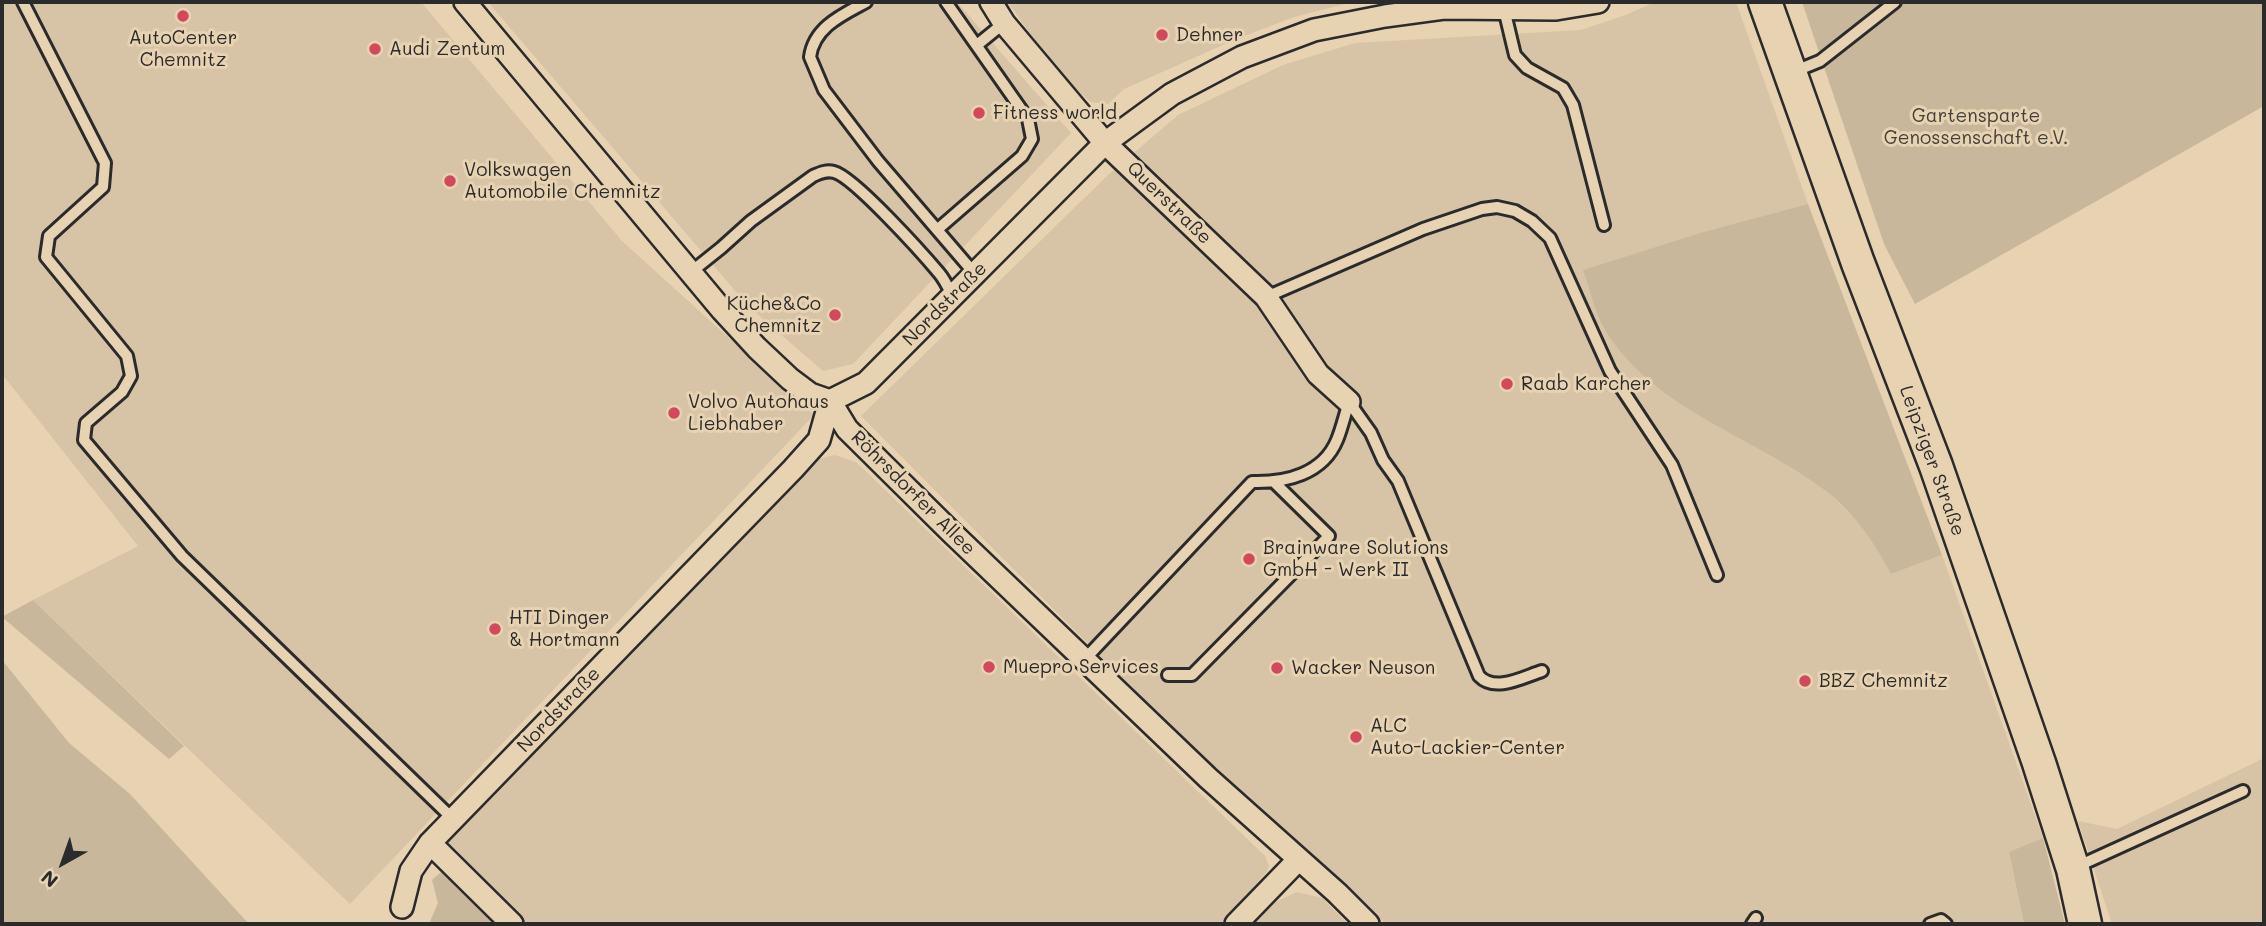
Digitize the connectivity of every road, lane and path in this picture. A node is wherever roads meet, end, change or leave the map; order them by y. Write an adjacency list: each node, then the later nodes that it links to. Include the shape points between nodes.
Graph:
1 (23, 2): 28 (lane, via 105,163 103,187 49,236 46,257 127,356 131,376 122,392 86,423 84,440 182,556)
2 (465, 2): 16 (street)
3 (866, 2): 15 (lane, via 824,27 810,57 824,90)
4 (946, 2): 11 (lane)
5 (991, 2): 10 (street, Querstraße)
6 (1598, 2): 9 (street, Nordstraße, via 1556,9)
7 (1765, 2): 12 (main road, Leipziger Straße)
8 (1895, 2): 12 (lane, via 1819,61)
9 (1504, 9): 13 (street, Nordstraße, via 1444,8 1314,30 1242,57 1172,94); 14 (lane, via 1515,55 1527,68 1563,88 1573,105)
10 (1004, 23): 11 (lane); 13 (street, Querstraße)
11 (977, 46): 15 (lane, via 1028,119 1032,139 1023,156)
12 (1791, 74): 31 (main road, Leipziger Straße, via 1936,466)
13 (1105, 143): 17 (street, Nordstraße); 19 (street, Querstraße)
14 (1604, 225)
15 (938, 229): 17 (lane)
16 (691, 272): 18 (lane, via 813,176 836,172 924,257); 20 (street, via 790,379 810,394)
17 (975, 274): 18 (street, Nordstraße)
18 (953, 297): 20 (street, Nordstraße, via 866,383)
19 (1266, 297): 21 (street, Querstraße, via 1318,374); 23 (lane, via 1423,229 1482,209 1497,207 1532,220 1550,238 1610,371 1672,465)
20 (830, 401): 24 (street, Röhrsdorfer Allee, via 847,429); 28 (street, Nordstraße, via 819,440 793,469)
21 (1349, 402): 22 (lane, via 1336,443 1318,464 1303,475); 25 (lane, via 1398,481 1479,676 1484,682 1502,684)
22 (1275, 483): 24 (lane, via 1252,482); 26 (lane, via 1329,536 1192,675)
23 (1717, 575)
24 (1084, 660): 30 (street, Röhrsdorfer Allee)
25 (1542, 671)
26 (1168, 675)
27 (2243, 791): 31 (lane)
28 (453, 819): 29 (street, Nordstraße)
29 (430, 844): 32 (street, Nordstraße, via 411,871); 33 (street)
30 (1300, 859): 34 (street); 35 (street, Röhrsdorfer Allee)
31 (2073, 869): 38 (main road, Leipziger Straße)
32 (402, 907)
33 (512, 924)
34 (1236, 924)
35 (1368, 924)
36 (1930, 924): 37 (lane, via 1941,920)
37 (1946, 924)
38 (2085, 924)

